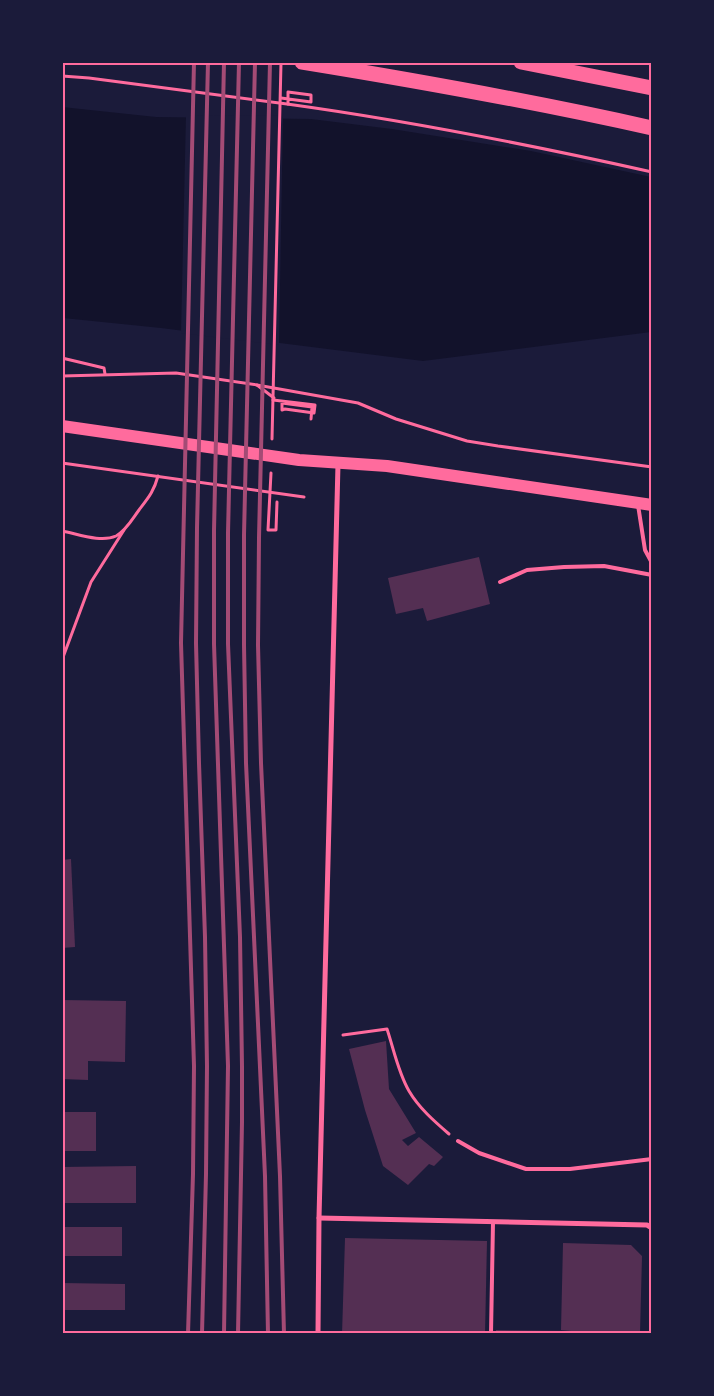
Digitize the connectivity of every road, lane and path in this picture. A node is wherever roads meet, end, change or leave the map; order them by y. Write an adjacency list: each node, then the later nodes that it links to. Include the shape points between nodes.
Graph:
1 (281, 62): 6 (path)
2 (302, 62): 8 (highway, via 446,86)
3 (521, 62): 5 (highway)
4 (62, 76): 7 (path)
5 (652, 88)
6 (281, 98): 7 (path, via 311,102 311,95 288,92); 14 (path)
7 (288, 104): 9 (path, via 543,148)
8 (652, 128)
9 (652, 172)
10 (62, 358): 11 (path, via 104,368)
11 (105, 374): 12 (path); 13 (path, via 176,373)
12 (62, 376)
13 (257, 385): 15 (path); 21 (path, via 358,403 396,419 467,441)
14 (273, 400): 15 (path, via 315,405 314,413 282,410); 18 (path)
15 (282, 403): 16 (path, via 312,407)
16 (311, 419)
17 (62, 426): 19 (main road, via 300,460)
18 (272, 448)
19 (338, 462): 26 (main road, via 387,466); 37 (street)
20 (62, 463): 23 (path)
21 (652, 467)
22 (271, 468): 25 (path, via 268,530 276,530)
23 (158, 476): 24 (path); 28 (path, via 155,490)
24 (304, 497)
25 (277, 502)
26 (638, 504): 27 (main road); 30 (lane, via 644,550)
27 (652, 506)
28 (124, 530): 29 (path, via 107,538); 33 (path, via 91,582)
29 (62, 531)
30 (652, 563)
31 (652, 575): 32 (lane, via 604,566 564,566 527,570)
32 (500, 582)
33 (62, 660)
34 (343, 1035): 35 (path, via 387,1029 410,1092 431,1118)
35 (458, 1141): 36 (lane, via 479,1153 526,1169 570,1169)
36 (652, 1159)
37 (319, 1218): 38 (street); 40 (street)
38 (492, 1222): 39 (street); 41 (lane)
39 (652, 1228)
40 (318, 1334)
41 (491, 1334)

